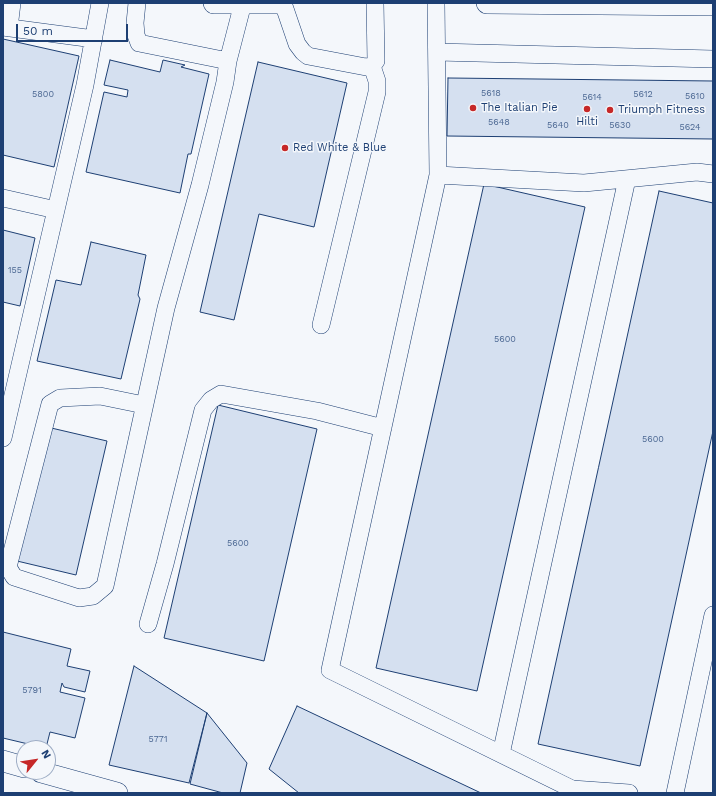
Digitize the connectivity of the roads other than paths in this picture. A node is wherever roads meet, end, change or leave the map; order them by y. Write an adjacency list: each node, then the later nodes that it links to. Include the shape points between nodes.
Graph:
1 (12, 3): 12 (lane)
2 (100, 3): 13 (lane)
3 (137, 3): 16 (lane, via 135,23 139,43)
4 (214, 3): 5 (main road)
5 (242, 3): 6 (main road); 16 (lane)
6 (282, 3): 17 (lane, via 297,44 308,56 366,68)
7 (375, 3): 17 (lane, via 376,61)
8 (436, 3): 14 (lane)
9 (486, 3): 10 (main road)
10 (633, 3): 11 (main road)
11 (713, 5)
12 (6, 28): 13 (lane)
13 (94, 39): 22 (lane)
14 (437, 52): 15 (lane); 19 (lane)
15 (713, 59)
16 (228, 61): 24 (lane, via 225,82 166,308)
17 (372, 66): 23 (lane, via 377,81 377,92)
18 (713, 174): 20 (lane, via 697,172)
19 (438, 175): 20 (lane, via 584,183); 25 (lane)
20 (627, 179): 29 (lane)
21 (3, 198): 22 (lane)
22 (56, 210): 26 (lane)
23 (321, 325)
24 (144, 405): 24 (lane, via 105,586 93,596 79,598 14,577 8,567 50,404 60,398 100,396)
25 (383, 428): 28 (lane, via 316,411 221,394 210,400 203,410); 29 (lane, via 330,670)
26 (3, 438)
27 (713, 615): 35 (lane)
28 (148, 624)
29 (501, 754): 34 (lane, via 572,789)
30 (3, 761): 31 (main road)
31 (16, 765)
32 (56, 776): 33 (main road)
33 (117, 793)
34 (629, 793)
35 (675, 793)

